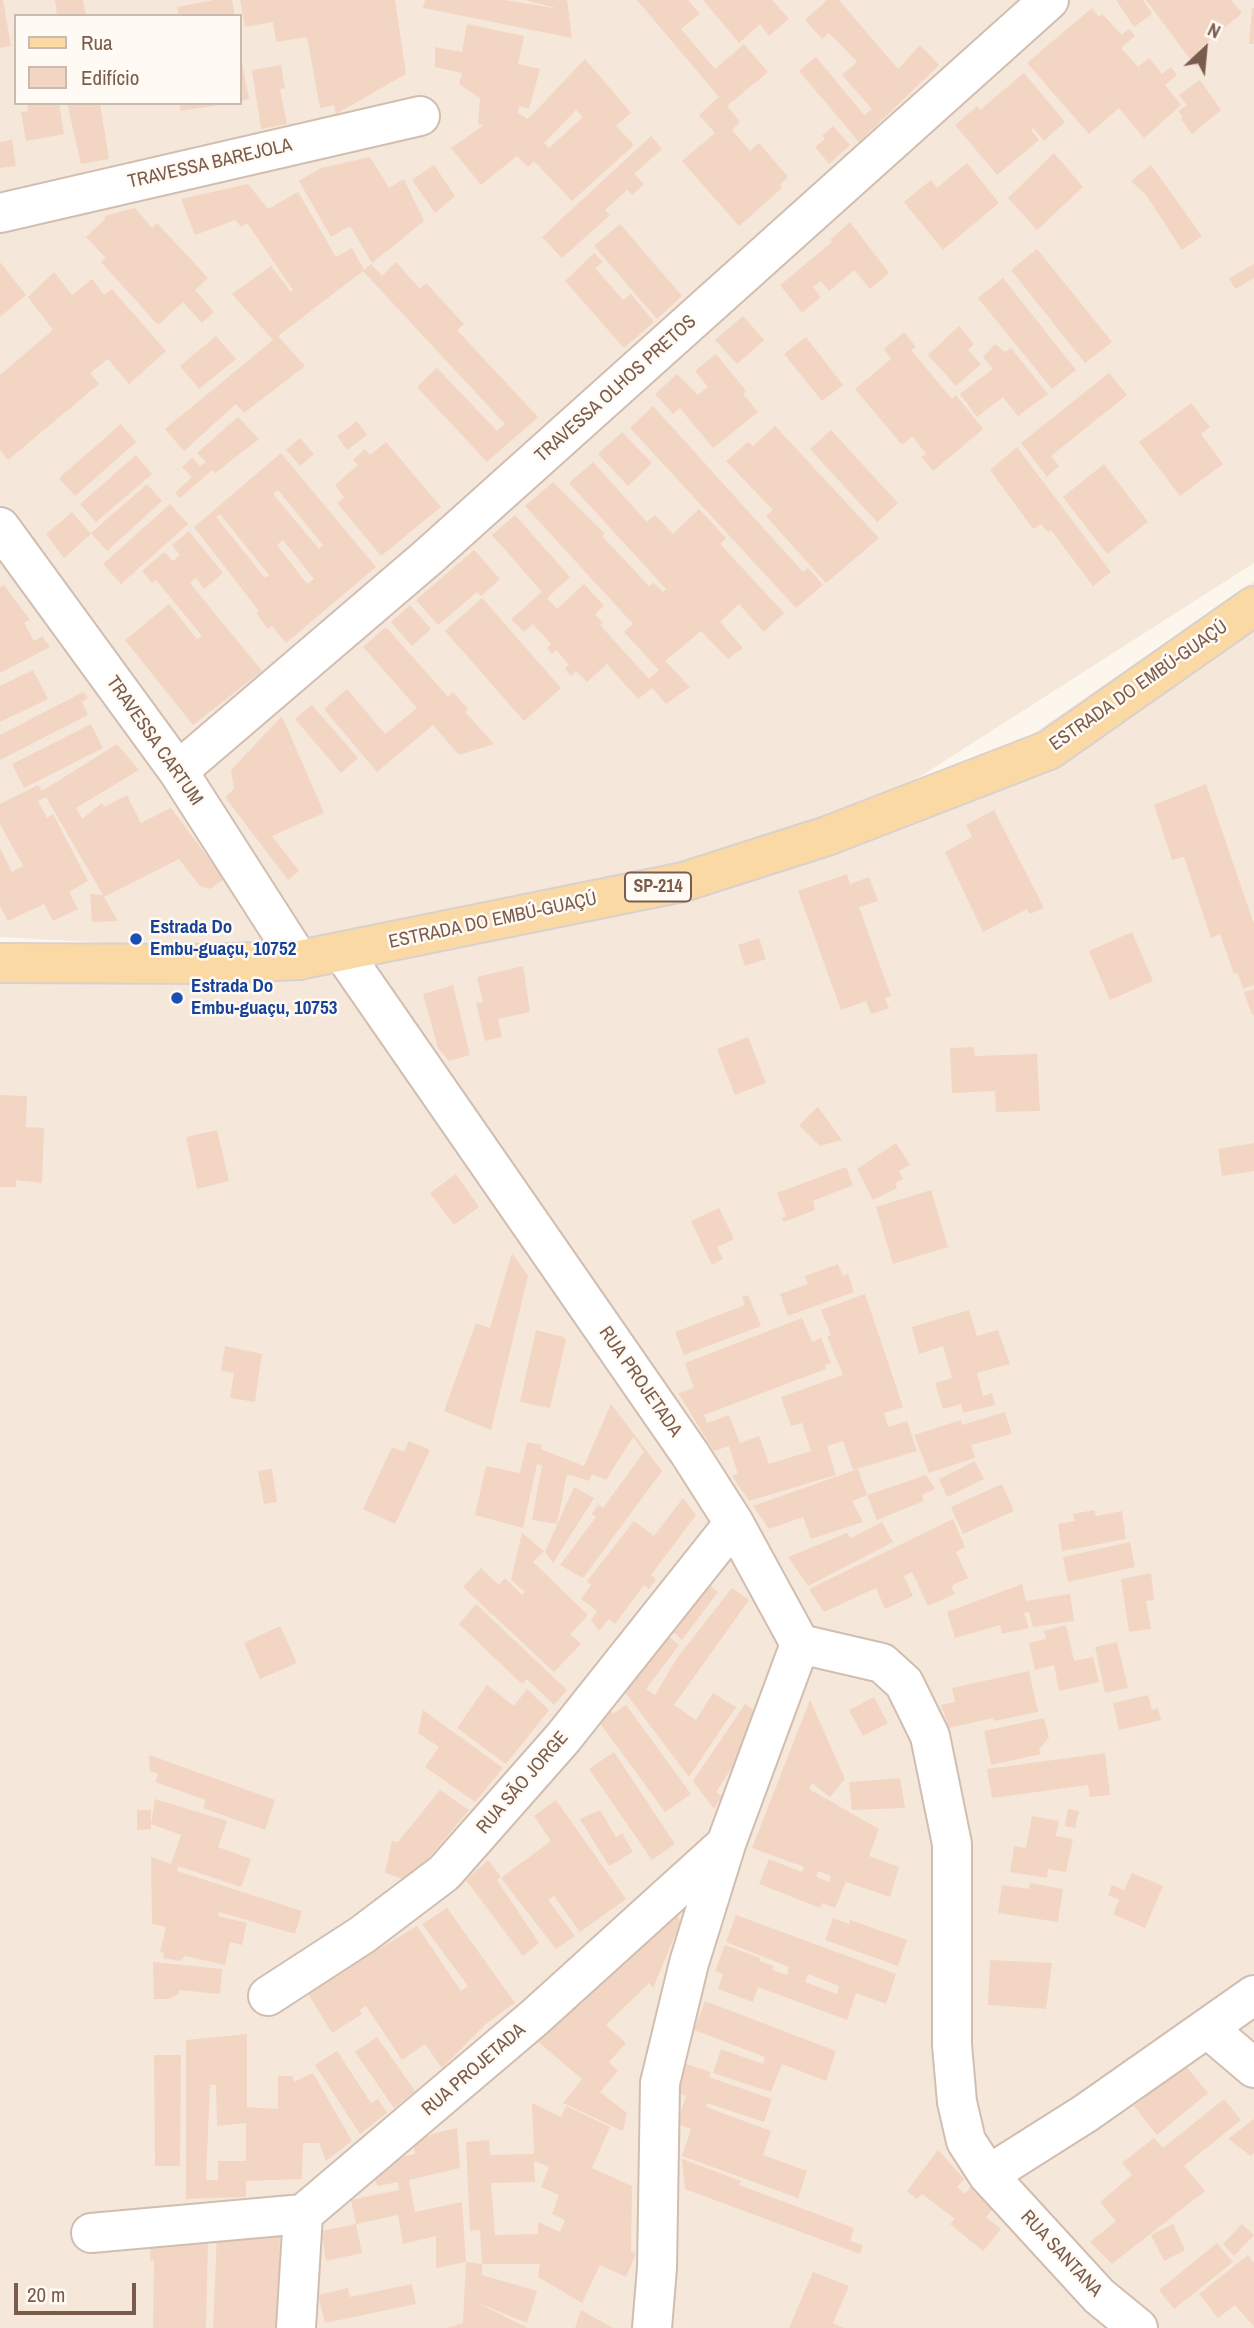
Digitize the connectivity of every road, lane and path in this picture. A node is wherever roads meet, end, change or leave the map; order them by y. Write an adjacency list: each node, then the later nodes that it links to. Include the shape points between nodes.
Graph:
1 (1049, 0): 6 (street, TRAVESSA OLHOS PRETOS, via 427,558)
2 (420, 116): 3 (street, TRAVESSA BAREJOLA)
3 (0, 213)
4 (0, 527): 6 (street, TRAVESSA CARTUM)
5 (1254, 606): 7 (main road, ESTRADA DO EMBÚ-GUAÇÚ / SP-214, via 1049,750 827,836 684,883)
6 (178, 771): 8 (street, TRAVESSA CARTUM)
7 (344, 953): 8 (main road, ESTRADA DO EMBÚ-GUAÇÚ / SP-214); 10 (street, RUA PROJETADA)
8 (299, 960): 9 (main road, ESTRADA DO EMBÚ-GUAÇÚ / SP-214)
9 (0, 963)
10 (734, 1523): 11 (street, RUA PROJETADA); 14 (street, RUA SÃO JORGE, via 564,1738 444,1873 362,1935)
11 (800, 1644): 12 (street, RUA PROJETADA); 17 (street, RUA SANTANA, via 882,1663 904,1683 930,1737 952,1844 952,2045 957,2102 966,2141)
12 (726, 1844): 18 (street, RUA PROJETADA, via 534,2018); 21 (street, RUA PROJETADA, via 689,1963 660,2084)
13 (1254, 1995): 15 (street)
14 (268, 1996)
15 (1207, 2028): 16 (street); 17 (street)
16 (1254, 2068)
17 (988, 2175): 22 (street, RUA SANTANA, via 1099,2296)
18 (303, 2214): 19 (street); 20 (street)
19 (91, 2233)
20 (296, 2328)
21 (652, 2328)
22 (1138, 2328)

